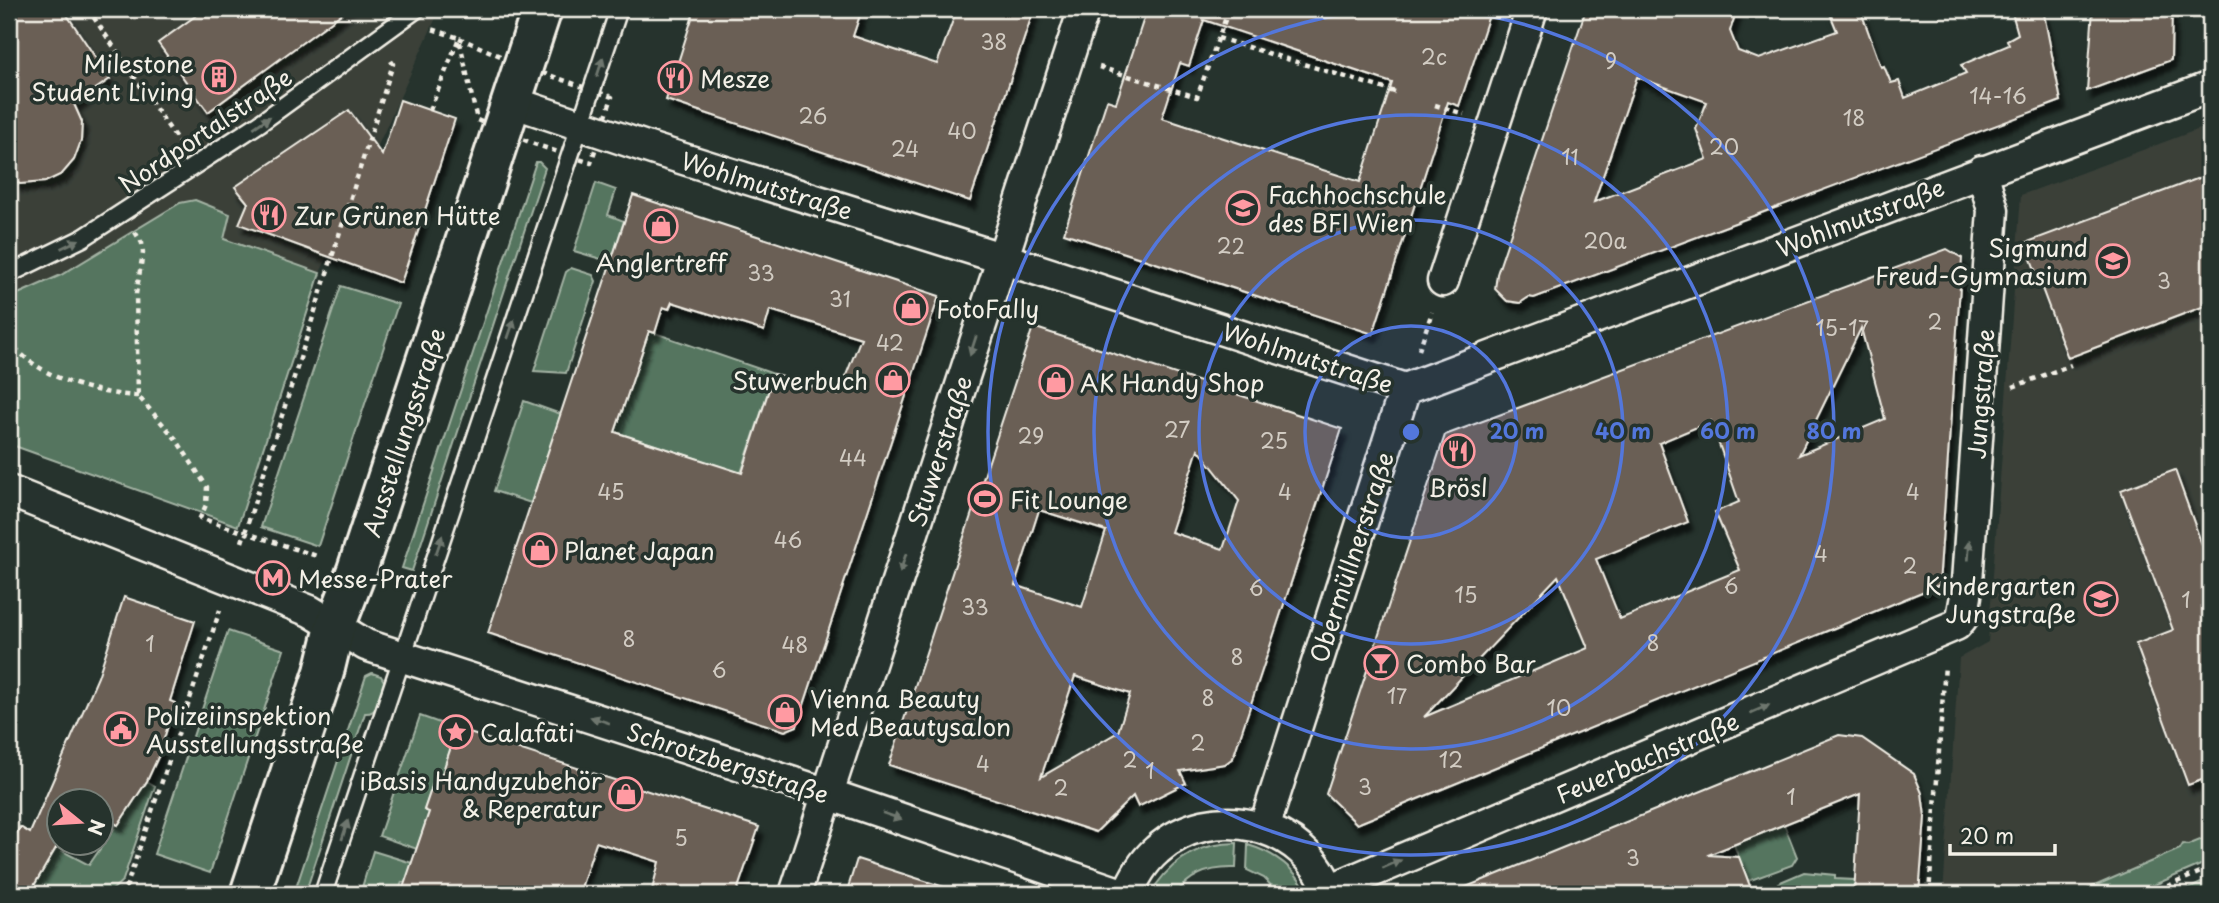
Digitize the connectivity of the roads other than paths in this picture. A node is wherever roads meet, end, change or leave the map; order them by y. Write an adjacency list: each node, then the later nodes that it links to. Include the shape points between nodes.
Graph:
1 (542, 9): 7 (main road, Ausstellungsstraße)
2 (619, 9): 8 (lane, one-way to 2)
3 (1084, 9): 10 (street, Stuwerstraße)
4 (1532, 9): 12 (street)
5 (415, 10): 11 (lane, Nordportalstraße, one-way to 5, via 83,238 194,166)
6 (2210, 87): 9 (street, Wohlmutstraße)
7 (512, 102): 8 (street, Wohlmutstraße); 16 (main road, Ausstellungsstraße)
8 (581, 125): 10 (street, Wohlmutstraße); 17 (lane, one-way to 8)
9 (1982, 171): 13 (street, Wohlmutstraße); 15 (street, Jungstraße, one-way to 9, via 1966,596 1993,210)
10 (1001, 258): 13 (street, Wohlmutstraße); 18 (street, Stuwerstraße, one-way to 18)
11 (9, 274)
12 (1443, 281)
13 (1405, 388): 19 (street, Obermüllnerstraße)
14 (9, 491): 16 (street, Schrotzbergstraße, via 310,611)
15 (1954, 624): 20 (street, Feuerbachstraße, one-way to 15)
16 (335, 627): 17 (street, Schrotzbergstraße, via 366,645); 21 (main road, Ausstellungsstraße)
17 (402, 656): 18 (street, Schrotzbergstraße, one-way to 17); 22 (lane, one-way to 17)
18 (828, 794): 23 (street, Stuwerstraße); 24 (street, Schrotzbergstraße, one-way to 24)
19 (1264, 828): 20 (street, via 1300,849); 24 (street, via 1223,822 1188,830 1158,848)
20 (1329, 892)
21 (250, 894)
22 (323, 894)
23 (795, 894)
24 (1125, 894)

